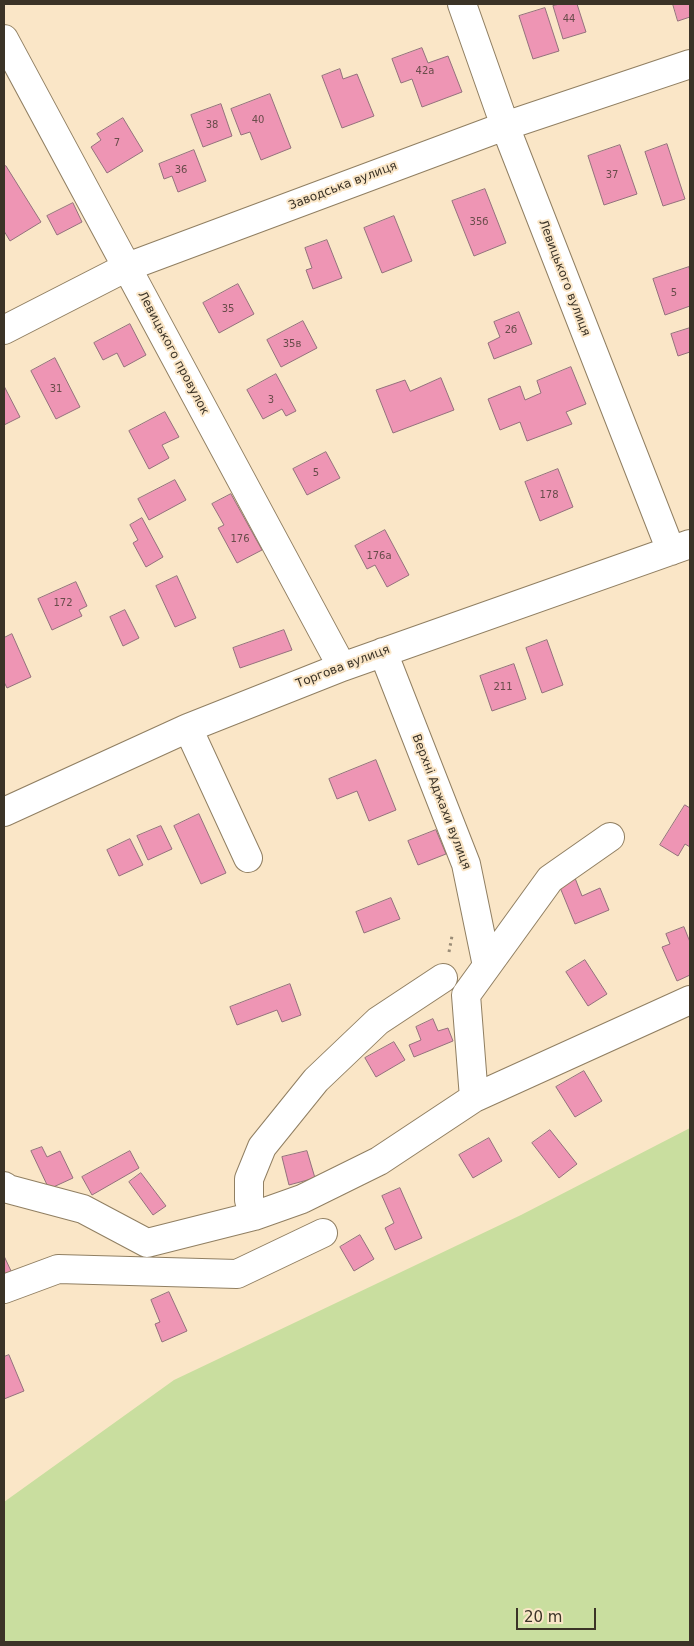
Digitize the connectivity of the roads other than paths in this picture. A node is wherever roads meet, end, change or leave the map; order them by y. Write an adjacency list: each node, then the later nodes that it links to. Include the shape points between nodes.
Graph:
1 (462, 4): 4 (street, Левицького вулиця)
2 (4, 39): 5 (street, Левицького провулок)
3 (690, 64): 4 (street, Заводська вулиця)
4 (505, 126): 5 (street, Заводська вулиця); 7 (street, Левицького вулиця)
5 (127, 267): 6 (street, Заводська вулиця); 9 (street, Левицького провулок)
6 (4, 330)
7 (681, 548): 8 (street, Торгова вулиця)
8 (384, 652): 9 (street, Торгова вулиця); 14 (street, Верхні Аджахи вулиця, via 466,864)
9 (342, 666): 10 (street, Торгова вулиця)
10 (188, 728): 11 (street, Торгова вулиця); 13 (street)
11 (4, 812)
12 (610, 837): 14 (street, via 550,879)
13 (248, 858)
14 (487, 966): 17 (street, via 466,995)
15 (443, 978): 19 (street, via 378,1021 316,1080 262,1147 249,1179 249,1200)
16 (690, 1000): 17 (street)
17 (474, 1098): 19 (street, via 379,1162 302,1199)
18 (5, 1189): 19 (street, via 83,1209 147,1243)
19 (254, 1216)
20 (323, 1233): 21 (street, via 237,1274 58,1270)
21 (4, 1289)

